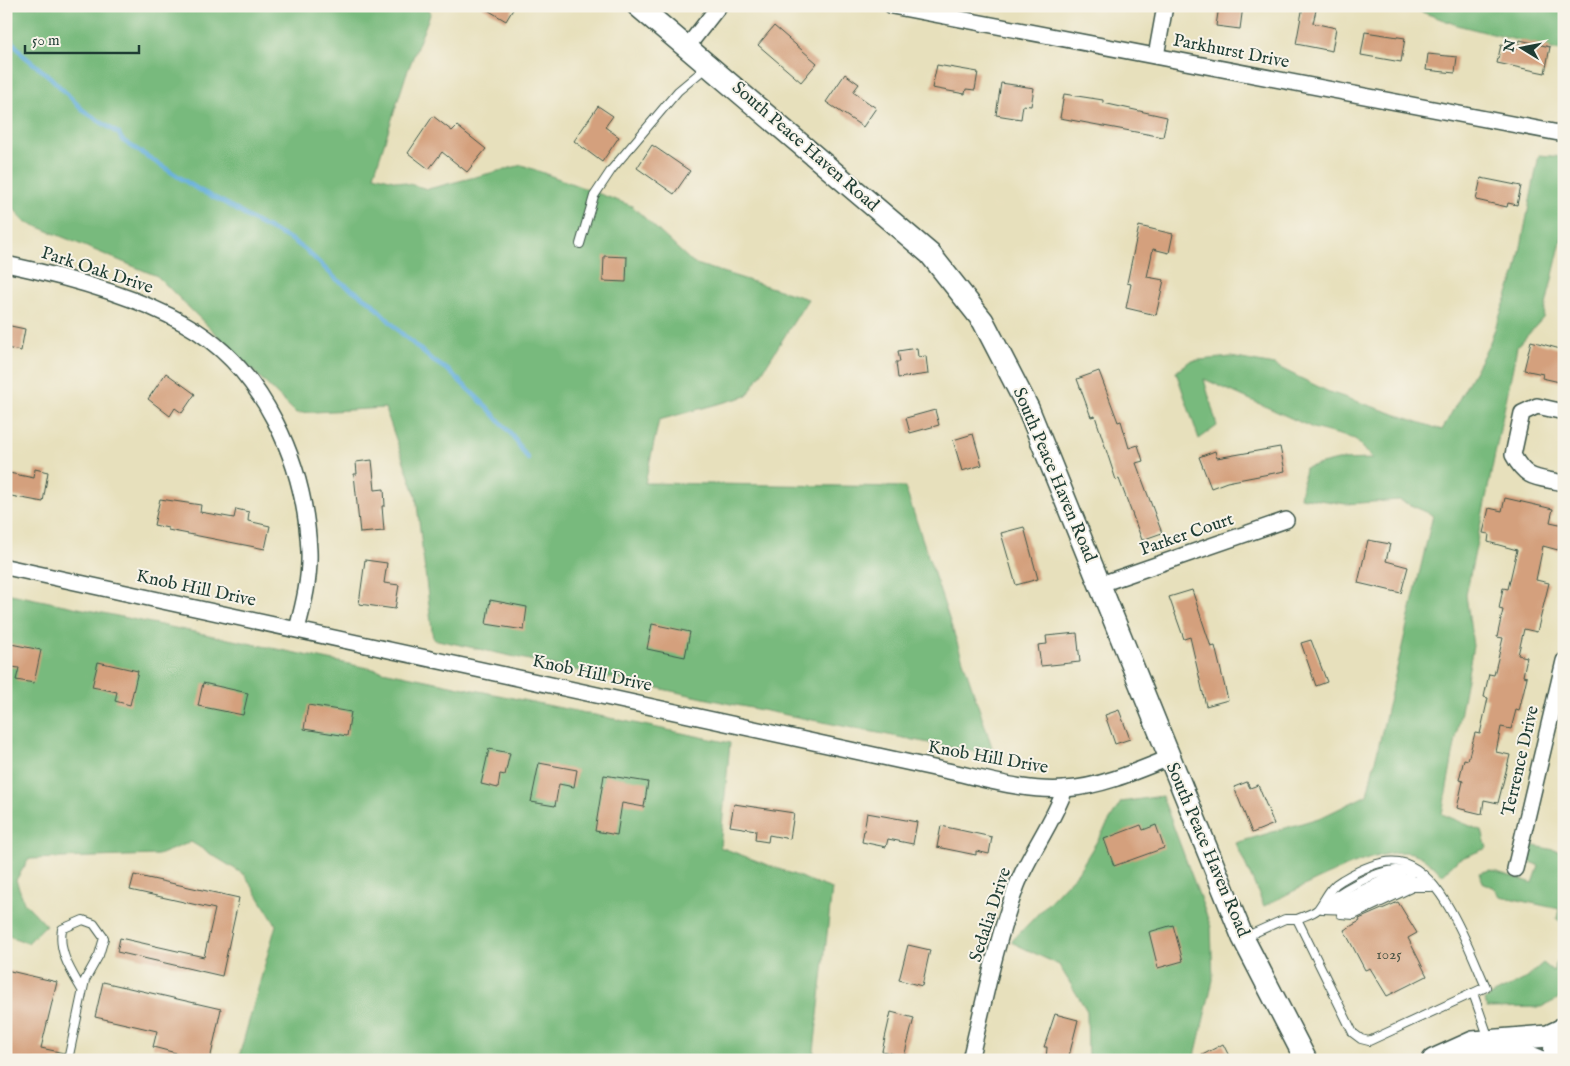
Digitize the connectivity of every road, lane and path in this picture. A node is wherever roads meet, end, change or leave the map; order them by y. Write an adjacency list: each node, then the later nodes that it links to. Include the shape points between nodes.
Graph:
1 (638, 6): 5 (main road, South Peace Haven Road)
2 (719, 6): 5 (street)
3 (892, 6): 6 (street, Parkhurst Drive)
4 (1165, 6): 6 (street)
5 (687, 47): 7 (main road, South Peace Haven Road)
6 (1156, 56): 8 (street, Parkhurst Drive)
7 (709, 65): 9 (lane, via 678,91 612,169 594,196); 15 (main road, South Peace Haven Road, via 930,254 983,321 1028,408)
8 (1564, 134)
9 (580, 244)
10 (6, 264): 16 (street, Park Oak Drive, via 136,301 186,325 232,359 255,387 281,432 304,508 309,551 307,588)
11 (1564, 412): 12 (street, via 1537,406 1522,413 1513,455 1527,474)
12 (1564, 483)
13 (1286, 520): 15 (street, Parker Court)
14 (6, 567): 16 (street, Knob Hill Drive)
15 (1101, 584): 18 (main road, South Peace Haven Road)
16 (298, 629): 19 (street, Knob Hill Drive, via 943,770 1034,788)
17 (1564, 661): 20 (street, Terrence Drive)
18 (1169, 758): 19 (street, Knob Hill Drive, via 1088,785); 24 (main road, South Peace Haven Road)
19 (1065, 789): 30 (street, Sedalia Drive, via 1049,827 1018,884 998,944)
20 (1515, 869)
21 (1435, 886): 22 (lane, via 1413,887 1354,915); 22 (lane, via 1420,878 1401,879 1349,904); 22 (lane, via 1409,865 1398,862 1382,864 1339,881 1326,894); 26 (lane, via 1486,987)
22 (1321, 909): 23 (lane)
23 (1297, 919): 24 (lane, via 1285,918); 26 (lane, via 1350,1027 1360,1039 1370,1041)
24 (1243, 938): 31 (main road, South Peace Haven Road)
25 (82, 990): 25 (lane, via 104,938 94,924 82,920 62,929 60,942 68,967); 29 (lane)
26 (1473, 993): 28 (lane)
27 (1562, 1028): 28 (main road, via 1544,1036); 35 (main road, via 1554,1045)
28 (1489, 1039): 32 (main road, via 1459,1047)
29 (68, 1060)
30 (970, 1060)
31 (1306, 1060)
32 (1433, 1060)
33 (1474, 1060): 34 (main road, via 1516,1054)
34 (1538, 1060)
35 (1554, 1060)

